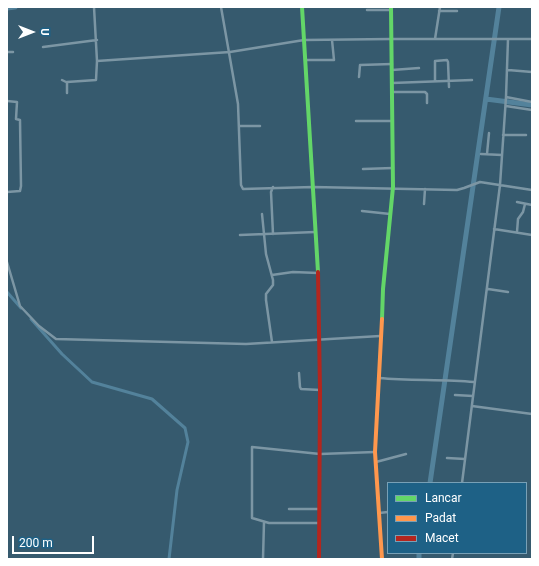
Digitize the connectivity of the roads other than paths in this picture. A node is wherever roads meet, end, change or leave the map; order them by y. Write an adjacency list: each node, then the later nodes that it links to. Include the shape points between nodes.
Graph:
1 (94, 7): 12 (street)
2 (221, 7): 18 (street)
3 (302, 7): 13 (street)
4 (391, 9): 6 (street); 8 (street)
5 (440, 9): 7 (street); 9 (street)
6 (367, 10)
7 (457, 11)
8 (391, 39): 9 (street); 14 (street); 21 (street)
9 (435, 39): 10 (street)
10 (508, 39): 11 (street); 24 (street)
11 (532, 39)
12 (97, 40): 15 (street); 20 (street)
13 (304, 40): 14 (street); 18 (street); 19 (street)
14 (332, 40): 19 (street, via 334,60)
15 (43, 47)
16 (7, 52): 17 (street)
17 (13, 52)
18 (230, 52): 20 (street); 44 (street)
19 (306, 60): 56 (street)
20 (97, 61): 31 (street, via 96,81)
21 (392, 64): 23 (street); 26 (street, via 360,65)
22 (419, 68): 23 (street)
23 (392, 70): 32 (street)
24 (508, 70): 25 (street); 36 (street)
25 (532, 72)
26 (359, 77)
27 (62, 80): 31 (street)
28 (472, 80): 30 (street)
29 (435, 81): 30 (street); 30 (street, via 435,61 447,60); 32 (street)
30 (449, 81): 33 (street)
31 (66, 82): 35 (street)
32 (392, 83): 34 (street)
33 (449, 87)
34 (392, 92): 39 (street, via 425,92); 43 (street)
35 (67, 93)
36 (506, 98): 38 (street); 40 (street)
37 (7, 102): 60 (street, via 17,102 16,119 20,120 21,186 20,191)
38 (532, 102)
39 (427, 103)
40 (506, 105): 41 (street); 47 (street)
41 (532, 110)
42 (356, 121): 43 (street)
43 (392, 122): 52 (street)
44 (240, 126): 45 (street); 55 (street, via 242,188)
45 (260, 126)
46 (489, 133): 50 (street)
47 (503, 135): 48 (street); 51 (street)
48 (526, 135)
49 (481, 154): 50 (street)
50 (487, 154): 51 (street)
51 (502, 155): 54 (street)
52 (393, 168): 53 (street); 57 (street)
53 (363, 169)
54 (500, 185): 58 (street, via 480,182 464,188); 59 (street); 68 (street)
55 (273, 187): 56 (street); 72 (street)
56 (313, 187): 57 (street); 69 (street)
57 (393, 187): 58 (street); 67 (street)
58 (425, 188): 62 (street)
59 (532, 190)
60 (7, 192)
61 (517, 202): 63 (street)
62 (424, 204)
63 (525, 204): 64 (street); 70 (street, via 518,219)
64 (532, 206)
65 (362, 211): 67 (street)
66 (262, 214): 71 (street)
67 (391, 214): 80 (street)
68 (494, 229): 70 (street); 78 (street)
69 (315, 232): 72 (street); 76 (street)
70 (517, 232): 74 (street)
71 (264, 234): 72 (street); 73 (street); 77 (street)
72 (273, 234)
73 (240, 235)
74 (532, 235)
75 (7, 262): 82 (street, via 20,306 56,339)
76 (318, 273): 77 (street); 81 (street)
77 (272, 274): 82 (street, via 273,285 266,294)
78 (488, 289): 79 (street); 85 (street)
79 (508, 292)
80 (380, 336): 81 (street); 84 (street)
81 (320, 340): 82 (street); 86 (street)
82 (272, 342)
83 (299, 373): 86 (street, via 301,389)
84 (379, 378): 85 (street); 91 (street)
85 (474, 382): 88 (street)
86 (320, 390): 92 (street)
87 (454, 395): 88 (street)
88 (473, 396): 89 (street)
89 (472, 406): 90 (street); 95 (street)
90 (532, 414)
91 (375, 452): 92 (street); 96 (street)
92 (320, 454): 99 (street); 102 (street, via 252,447 251,516)
93 (406, 454): 96 (street)
94 (447, 458): 95 (street)
95 (465, 459): 97 (street)
96 (376, 462): 101 (street)
97 (462, 482)
98 (289, 509): 99 (street)
99 (319, 509): 103 (street)
100 (387, 512): 101 (street)
101 (379, 513): 106 (street)
102 (264, 522): 103 (street); 104 (street)
103 (319, 523): 105 (street)
104 (263, 559)
105 (318, 559)
106 (382, 559)

